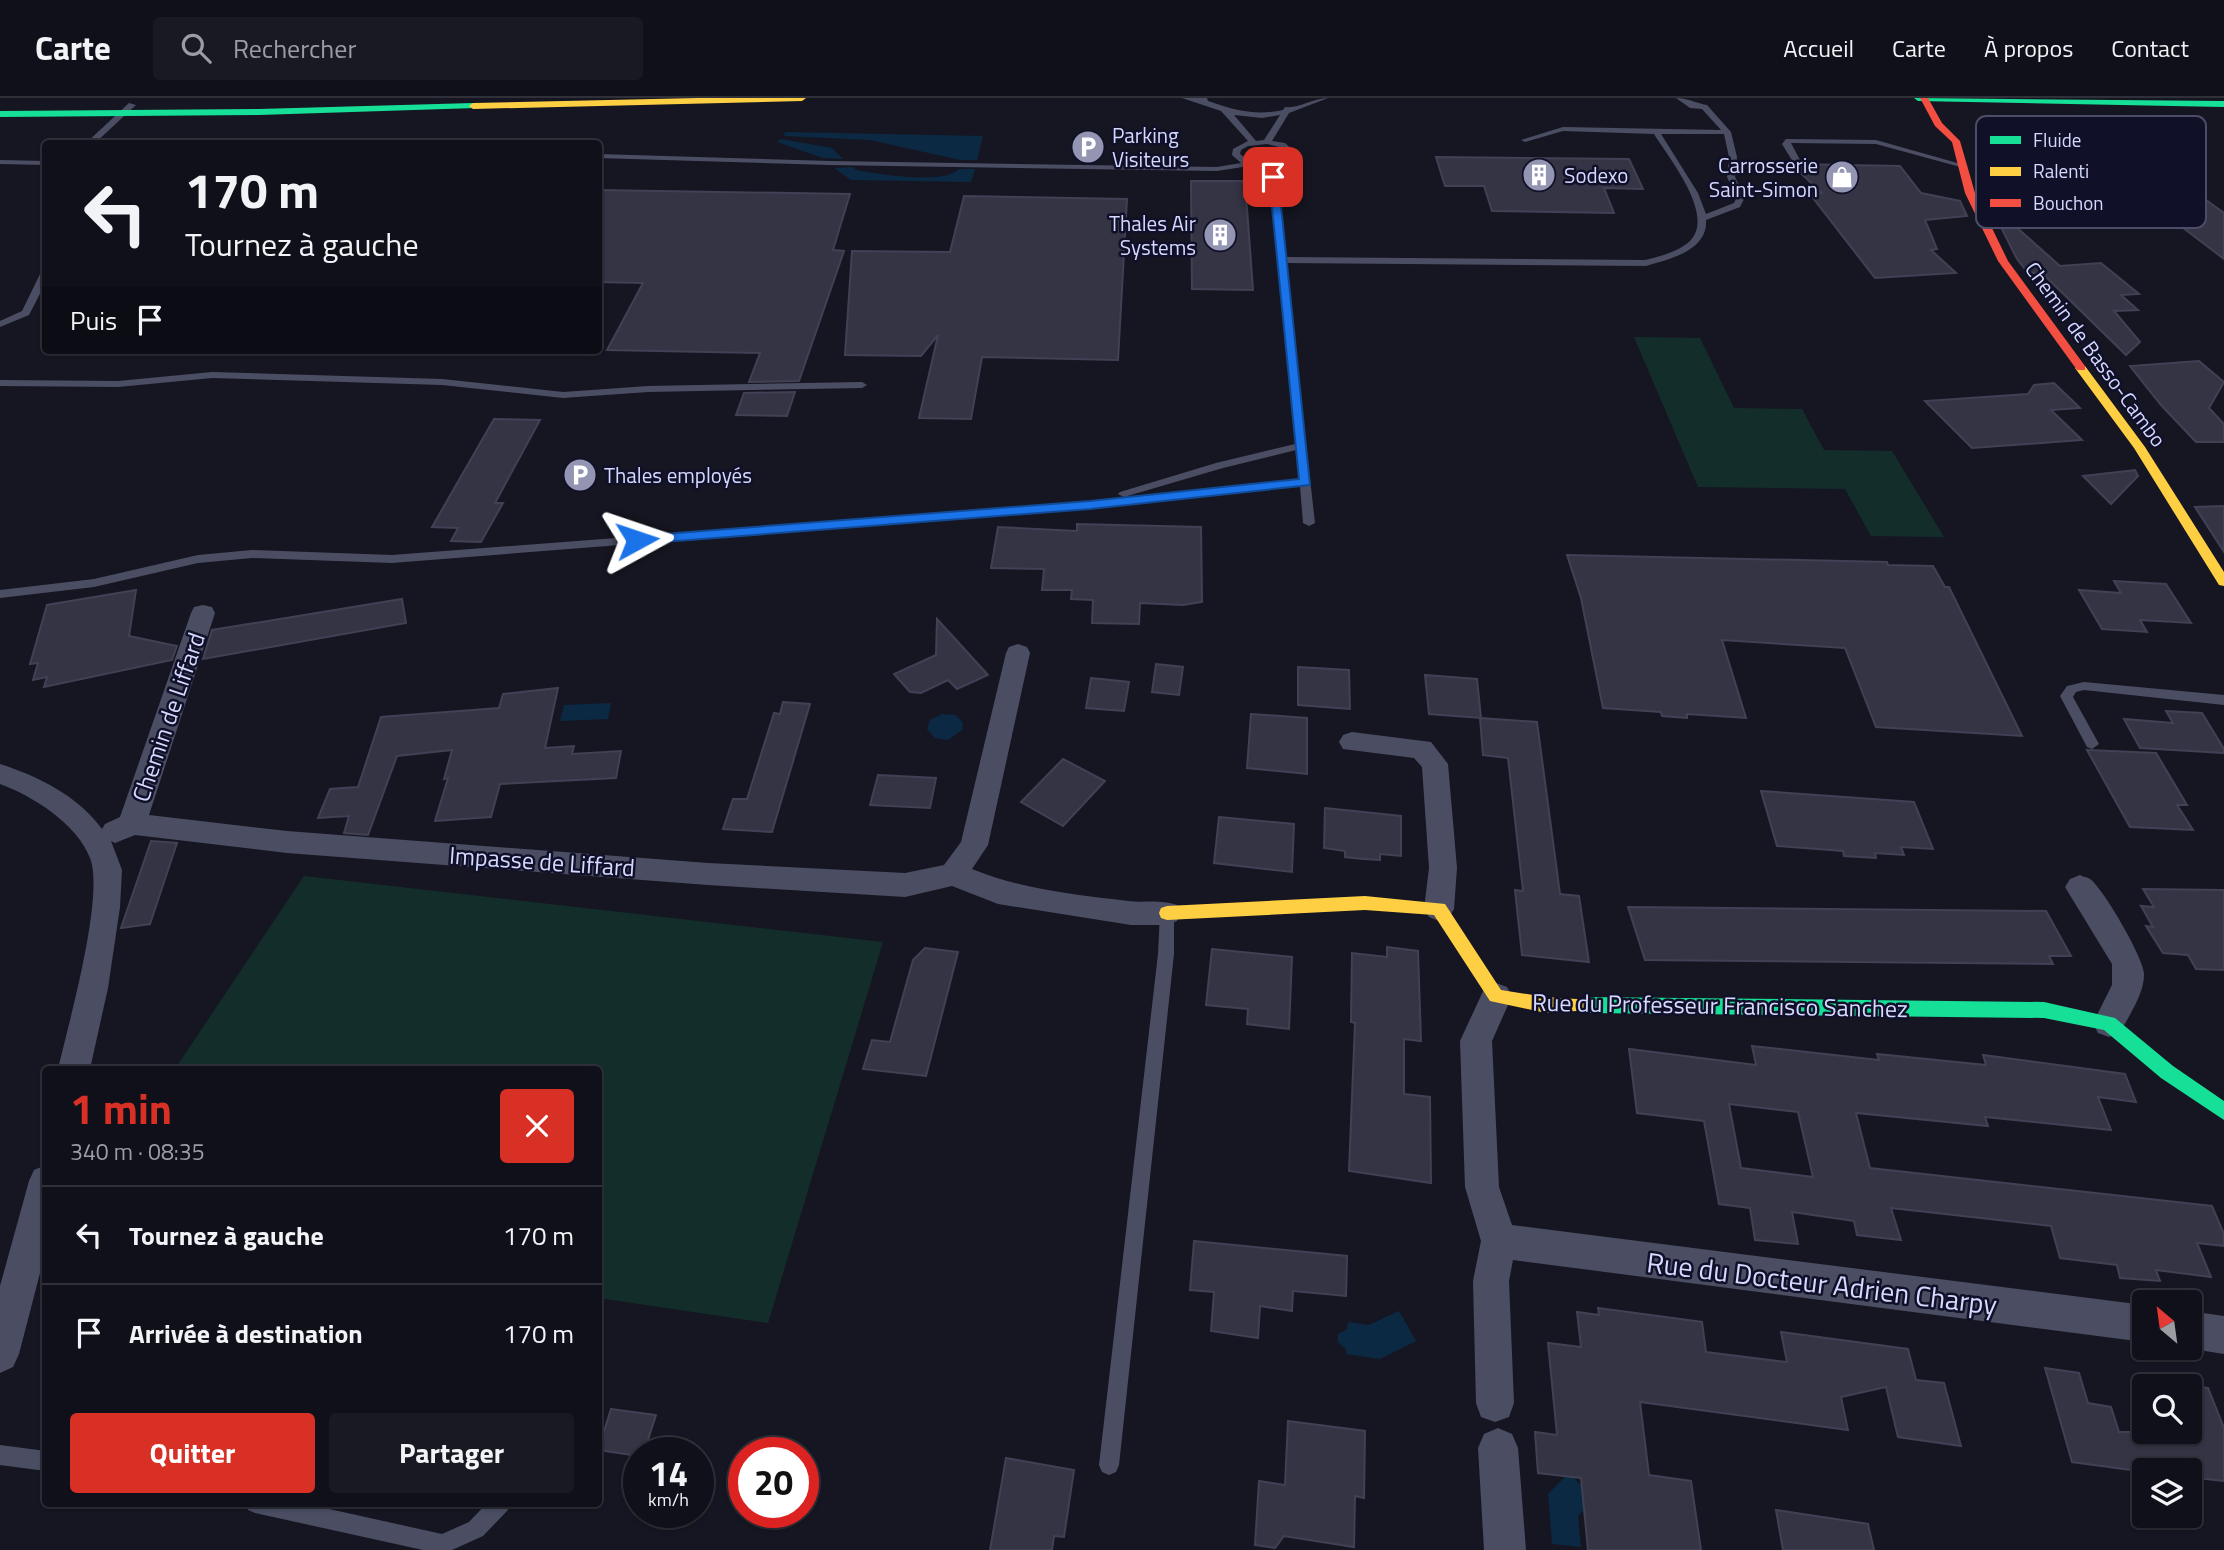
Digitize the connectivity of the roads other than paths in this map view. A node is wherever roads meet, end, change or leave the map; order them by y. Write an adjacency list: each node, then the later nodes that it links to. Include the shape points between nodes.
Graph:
1 (554, 98): 15 (main road)
2 (802, 98): 15 (main road)
3 (1186, 98): 10 (lane)
4 (1298, 98): 16 (lane)
5 (1324, 98): 16 (lane)
6 (1680, 98): 13 (lane)
7 (1709, 98): 13 (lane, via 1710,104)
8 (1918, 98): 9 (main road)
9 (1933, 98): 11 (main road); 22 (main road, Chemin de Basso-Cambo, via 1938,124); 22 (main road, via 1960,119)
10 (1204, 100): 14 (lane)
11 (2224, 104)
12 (0, 106): 15 (main road)
13 (1704, 107): 19 (lane)
14 (1224, 108): 16 (lane, via 1237,115); 23 (lane)
15 (127, 110): 17 (main road); 20 (lane)
16 (1284, 112): 24 (lane)
17 (0, 114)
18 (1656, 132): 19 (lane); 21 (lane, via 1563,129); 33 (lane)
19 (1727, 132): 33 (lane, via 1733,158 1731,177 1741,197 1737,205)
20 (93, 140)
21 (1525, 140)
22 (1956, 141): 31 (main road, Chemin de Basso-Cambo)
23 (1253, 142): 24 (lane); 29 (lane, via 1236,152)
24 (1267, 142): 30 (lane, via 1287,148 1292,156)
25 (602, 156): 29 (lane, via 1217,169)
26 (1796, 160): 31 (lane, via 1786,144 1789,141 1876,142)
27 (0, 162): 28 (lane)
28 (42, 163)
29 (1248, 164): 30 (lane)
30 (1269, 166): 35 (lane)
31 (1964, 166): 32 (main road, Chemin de Basso-Cambo)
32 (1976, 205)
33 (1703, 218): 35 (lane, via 1702,234 1688,250 1646,263)
34 (1987, 228): 44 (main road, Chemin de Basso-Cambo, via 2003,261 2139,447)
35 (1281, 260): 40 (lane)
36 (42, 280): 37 (lane, via 26,313)
37 (0, 324)
38 (0, 383): 39 (lane, via 118,384 212,375 442,382 563,395)
39 (862, 385)
40 (1301, 446): 41 (lane); 42 (lane)
41 (1305, 482): 42 (lane); 43 (lane)
42 (1090, 505): 45 (lane, via 392,559 252,554 198,559 94,583)
43 (1309, 523)
44 (2224, 582)
45 (0, 594)
46 (203, 613): 52 (street, Chemin de Liffard)
47 (1018, 653): 54 (street, via 974,845)
48 (2224, 700): 50 (lane, via 2084,686 2072,689 2066,696)
49 (1352, 741): 56 (street, via 1422,749 1435,764 1443,868)
50 (2092, 744)
51 (0, 774): 53 (street, via 56,805)
52 (132, 824): 53 (street, Chemin de Liffard); 54 (street, Impasse de Liffard, via 287,842 708,874 905,885)
53 (97, 840): 60 (street, via 106,861 101,943)
54 (953, 874): 57 (street, via 998,892 1131,913)
55 (2080, 887): 59 (street, via 2129,970 2125,992)
56 (1439, 909): 57 (main road, via 1365,903); 58 (main road, Rue du Professeur Francisco Sanchez)
57 (1167, 913): 73 (lane)
58 (1496, 996): 59 (main road, Rue du Professeur Francisco Sanchez, via 1546,1005 2044,1010); 63 (street, via 1476,1041 1482,1187)
59 (2109, 1023): 61 (main road, Rue du Professeur Francisco Sanchez, via 2167,1073)
60 (75, 1066)
61 (2224, 1112)
62 (42, 1193): 64 (street)
63 (1499, 1241): 65 (street, Rue du Docteur Adrien Charpy); 69 (street, via 1492,1281)
64 (8, 1297): 68 (street)
65 (2132, 1322)
66 (2202, 1332): 67 (street)
67 (2224, 1335)
68 (0, 1353)
69 (1495, 1403)
70 (1498, 1447): 76 (street)
71 (0, 1455): 72 (lane)
72 (42, 1460)
73 (1109, 1465)
74 (274, 1507): 75 (lane, via 442,1544 477,1529)
75 (497, 1507)
76 (1505, 1550)

